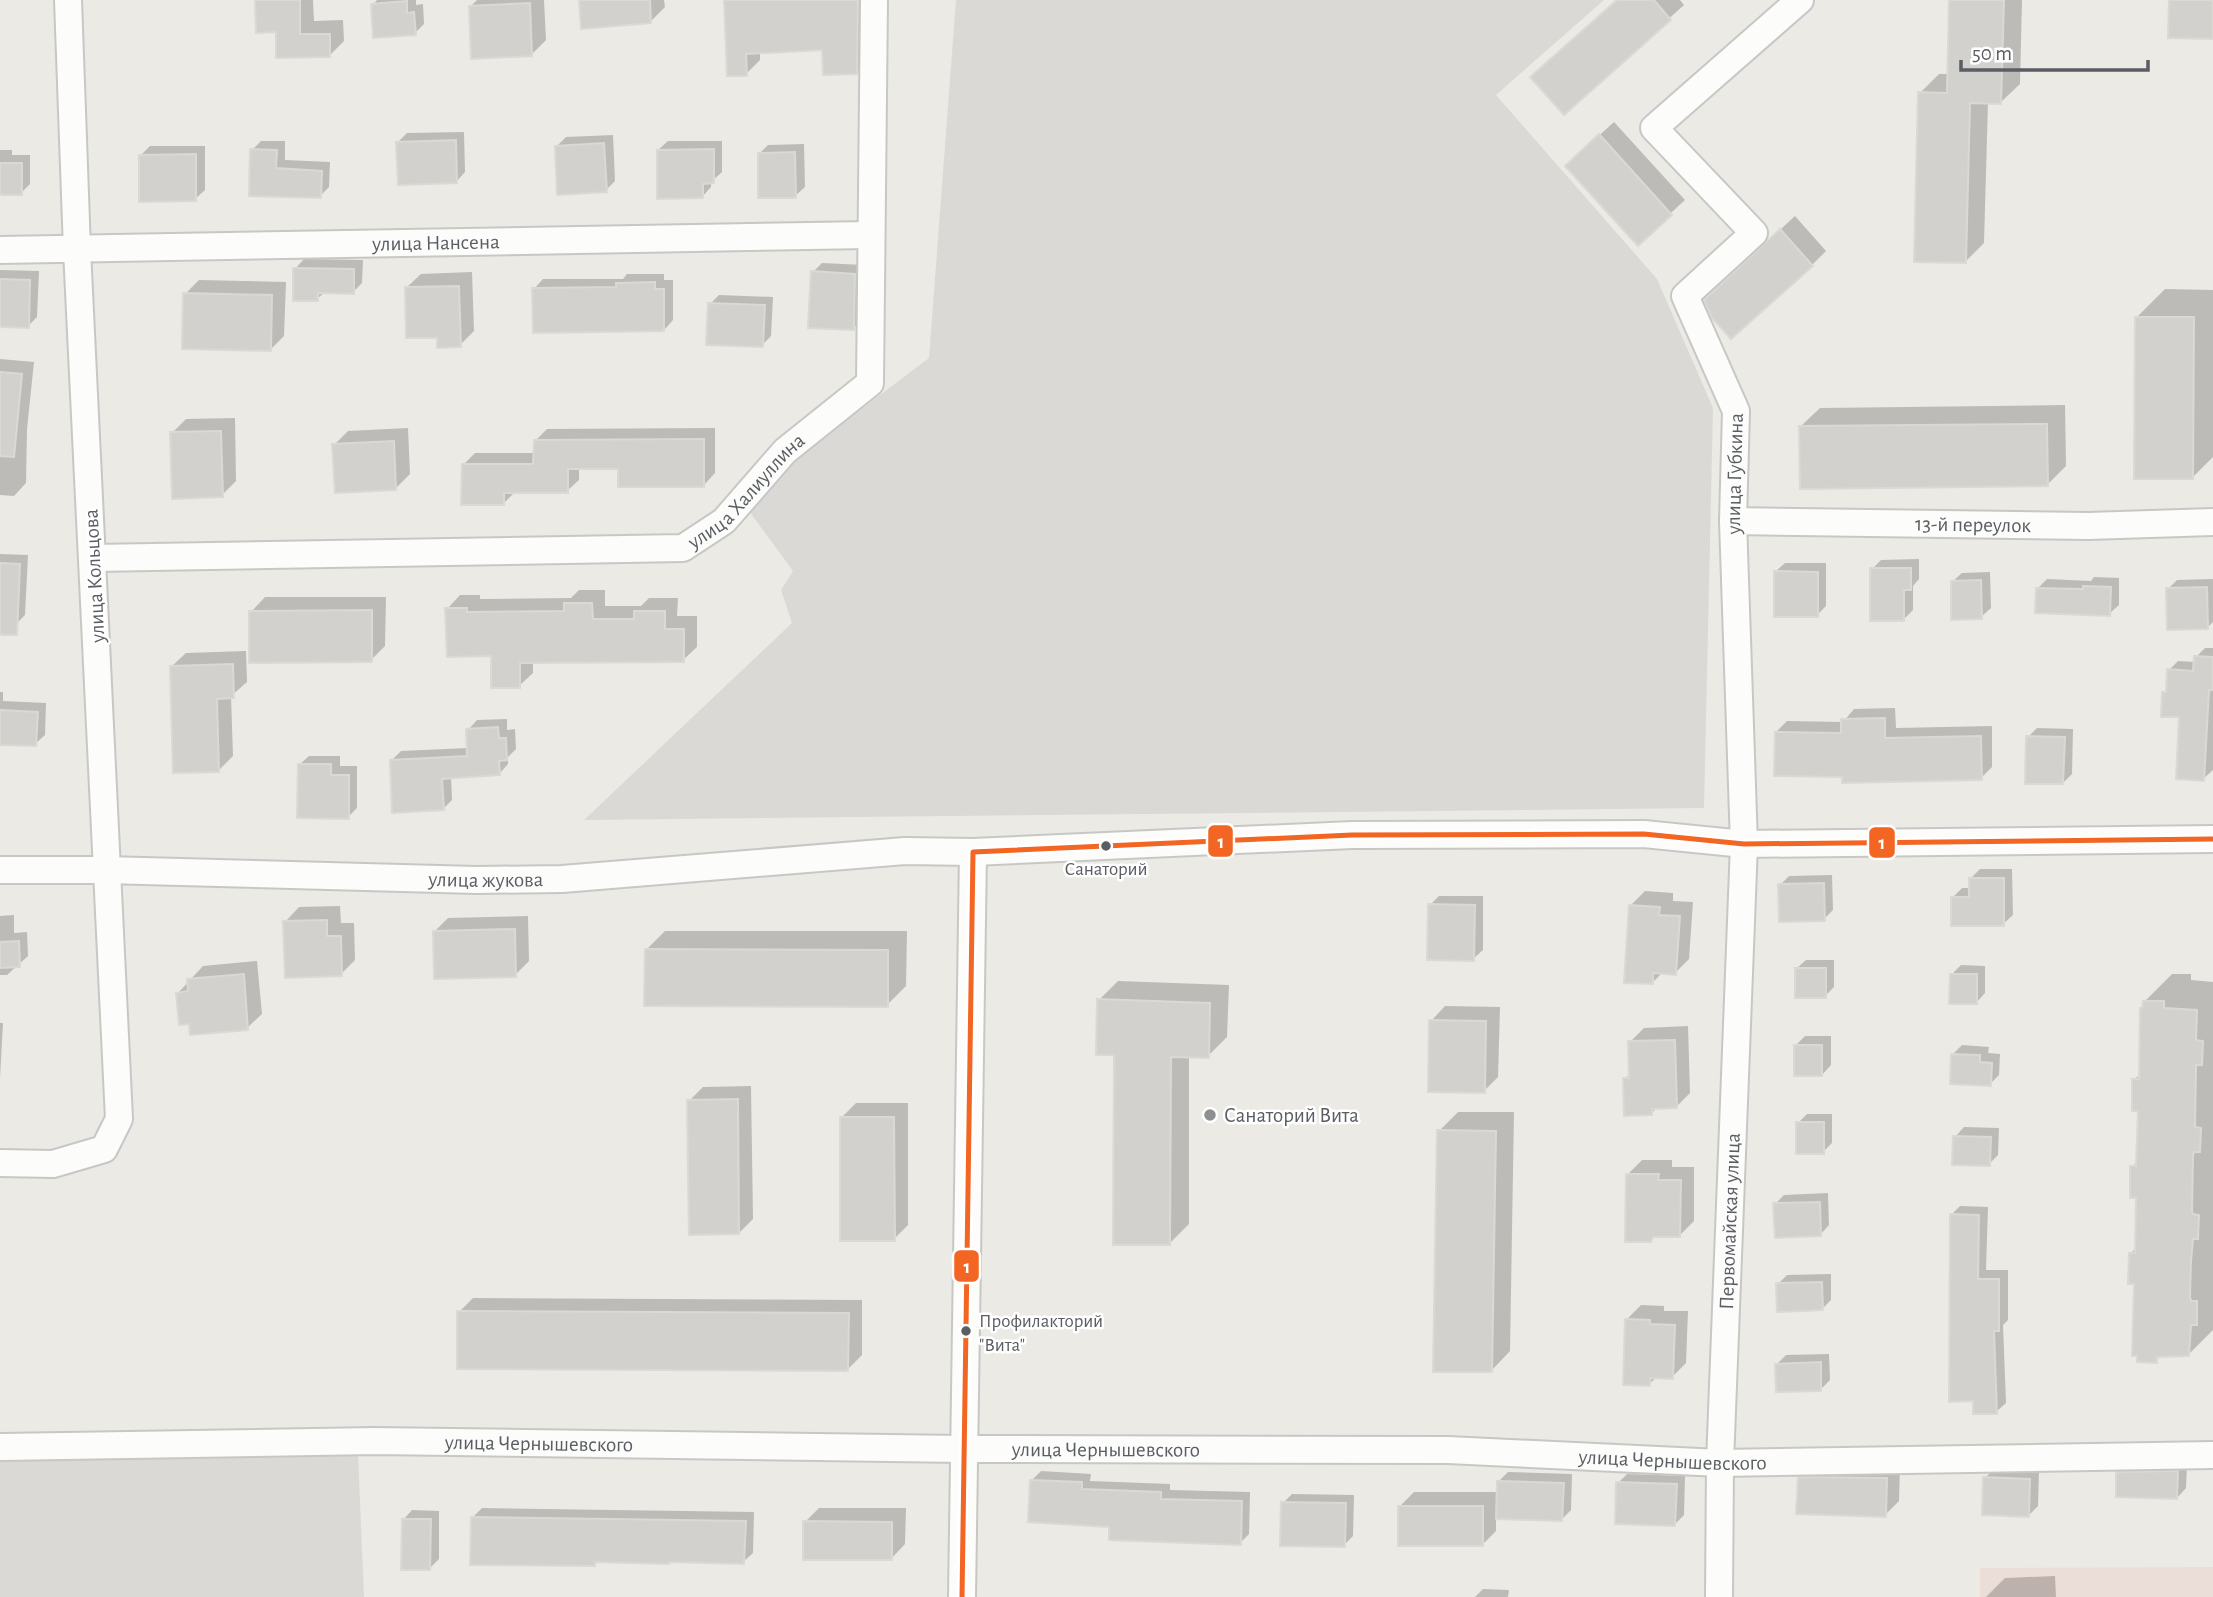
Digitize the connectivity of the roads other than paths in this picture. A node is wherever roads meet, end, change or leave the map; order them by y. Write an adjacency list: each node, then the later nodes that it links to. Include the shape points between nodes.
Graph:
1 (68, 0): 6 (street, улица Кольцова)
2 (874, 0): 4 (street, улица Халиуллина)
3 (1800, 0): 7 (street, улица Губкина, via 1654,128 1754,233 1685,296 1736,411)
4 (870, 235): 6 (street, улица Нансена); 9 (street, улица Халиуллина, via 870,383 785,452 724,521 683,548)
5 (0, 250): 6 (street, улица Нансена)
6 (77, 250): 9 (street, улица Кольцова)
7 (1733, 521): 8 (street, 13-й переулок, via 2088,526); 11 (street, улица Губкина)
8 (2213, 522)
9 (93, 558): 14 (street, улица Кольцова)
10 (2213, 839): 11 (street, улица жукова)
11 (1744, 844): 12 (street, улица жукова, via 1644,834 1352,835); 19 (street, Первомайская улица)
12 (973, 852): 14 (street, улица жукова, via 905,851 562,879); 17 (street)
13 (0, 870): 14 (street, улица жукова)
14 (105, 870): 15 (street, улица Кольцова, via 119,1119 104,1149 53,1164)
15 (0, 1163)
16 (0, 1447): 17 (street, улица Чернышевского, via 375,1441)
17 (963, 1449): 19 (street, улица Чернышевского, via 1448,1450); 20 (street)
18 (2213, 1455): 19 (street, улица Чернышевского)
19 (1720, 1463): 21 (street, Первомайская улица)
20 (962, 1597)
21 (1719, 1597)

